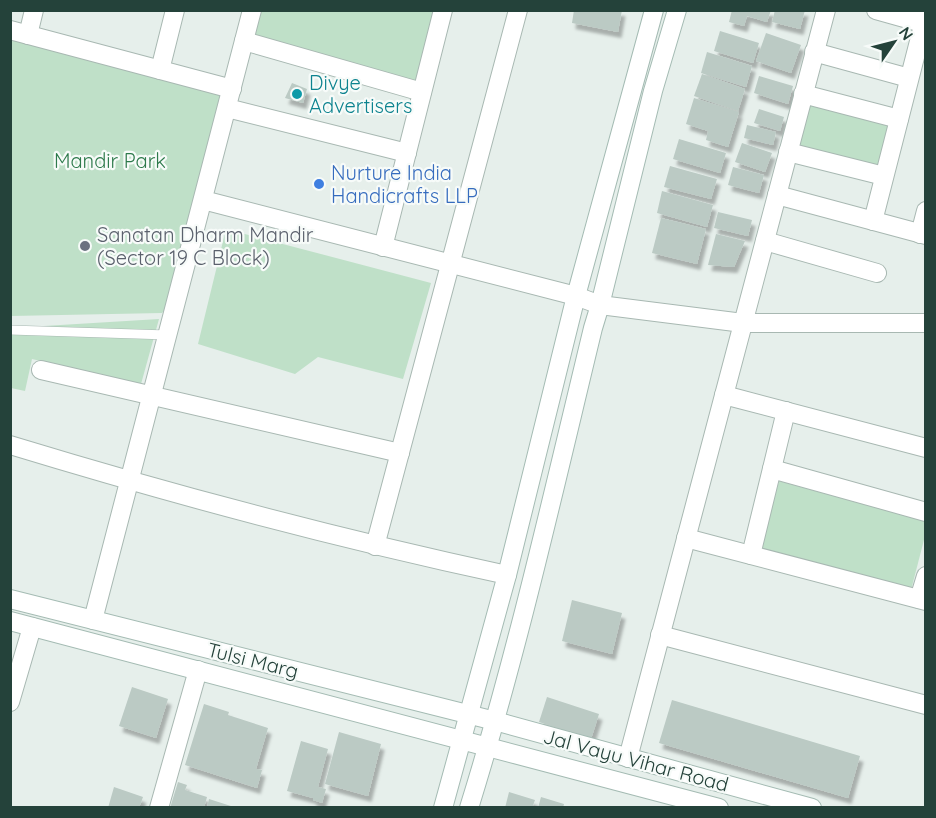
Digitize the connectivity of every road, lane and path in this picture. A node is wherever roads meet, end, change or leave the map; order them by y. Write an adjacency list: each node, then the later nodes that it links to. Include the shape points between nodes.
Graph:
1 (34, 10): 11 (street)
2 (174, 10): 14 (street)
3 (252, 10): 12 (street)
4 (443, 10): 17 (street)
5 (518, 10): 31 (street)
6 (654, 10): 33 (street)
7 (677, 10): 34 (street)
8 (825, 10): 13 (street)
9 (876, 10): 10 (street)
10 (925, 20): 15 (street)
11 (19, 33): 14 (street)
12 (244, 41): 16 (street); 17 (street)
13 (814, 52): 15 (street); 18 (street)
14 (160, 70): 16 (street)
15 (909, 78): 20 (street)
16 (232, 88): 19 (street)
17 (422, 92): 22 (street)
18 (803, 94): 20 (street); 21 (street)
19 (227, 108): 22 (street); 25 (street)
20 (899, 119): 23 (street)
21 (788, 152): 23 (street); 24 (street)
22 (406, 153): 30 (street)
23 (884, 176): 27 (street)
24 (777, 195): 27 (street); 29 (street)
25 (203, 200): 30 (street); 38 (street)
26 (926, 211): 28 (street)
27 (873, 221): 28 (street)
28 (923, 234)
29 (765, 241): 32 (street); 35 (street)
30 (383, 247): 31 (street)
31 (450, 265): 33 (street); 45 (street)
32 (877, 273)
33 (576, 296): 34 (street); 52 (street)
34 (600, 305): 35 (street); 65 (street)
35 (743, 322): 36 (street); 40 (street)
36 (926, 323)
37 (10, 330): 38 (lane)
38 (168, 335): 41 (street)
39 (41, 370): 41 (street)
40 (724, 395): 42 (street); 49 (street)
41 (152, 396): 45 (street); 47 (street)
42 (786, 411): 44 (street); 46 (street)
43 (10, 445): 47 (street)
44 (926, 448)
45 (400, 453): 50 (street)
46 (772, 469): 48 (street); 51 (street)
47 (129, 482): 50 (street); 56 (street)
48 (926, 512)
49 (686, 538): 51 (street); 59 (street)
50 (375, 546): 52 (street)
51 (751, 555): 55 (street)
52 (507, 575): 64 (street)
53 (926, 576): 55 (street)
54 (10, 599): 56 (street, Tulsi Marg)
55 (922, 600)
56 (93, 620): 60 (lane); 64 (street, Tulsi Marg)
57 (10, 621): 58 (street, Tulsi Marg)
58 (32, 627): 60 (street, Tulsi Marg); 62 (street)
59 (660, 635): 63 (street); 68 (street)
60 (88, 642): 61 (street, Tulsi Marg)
61 (198, 670): 66 (street, Tulsi Marg); 69 (street)
62 (10, 702)
63 (926, 705)
64 (468, 714): 65 (street, Tulsi Marg); 66 (street)
65 (495, 721): 67 (street); 68 (street, Jal Vayu Vihar Road)
66 (461, 741): 67 (street, Tulsi Marg); 70 (street)
67 (487, 747): 71 (street); 72 (street, Jal Vayu Vihar Road)
68 (628, 758): 73 (street, Jal Vayu Vihar Road)
69 (159, 807)
70 (443, 807)
71 (468, 807)
72 (718, 807)
73 (812, 807)

